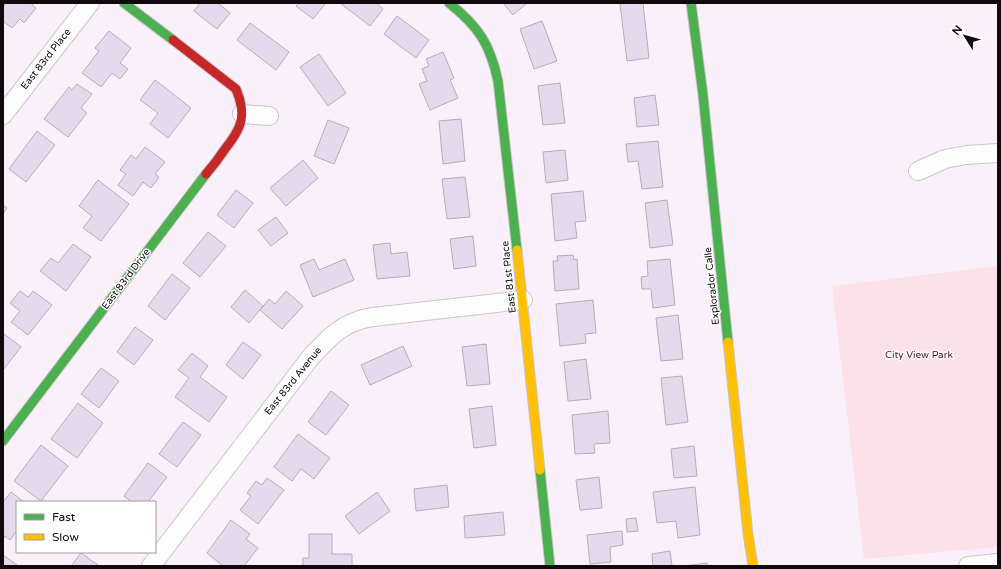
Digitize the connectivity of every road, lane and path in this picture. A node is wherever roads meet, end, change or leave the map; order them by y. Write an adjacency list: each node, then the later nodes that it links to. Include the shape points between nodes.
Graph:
1 (90, 3): 6 (street, East 83rd Place)
2 (124, 3): 5 (street, East 83rd Drive, via 236,89)
3 (449, 3): 10 (street, East 81st Place, via 474,24 495,63)
4 (691, 3): 15 (street, Explorador Calle, via 704,102)
5 (242, 114): 7 (street); 11 (street, East 83rd Drive, via 235,137)
6 (3, 115)
7 (269, 116)
8 (998, 153): 9 (street, via 944,159)
9 (918, 171)
10 (523, 300): 13 (street, East 83rd Avenue, via 373,317 345,326 332,335 310,358); 14 (street, East 81st Place)
11 (3, 441)
12 (998, 562): 16 (street)
13 (151, 566)
14 (550, 566)
15 (753, 566)
16 (968, 566)

